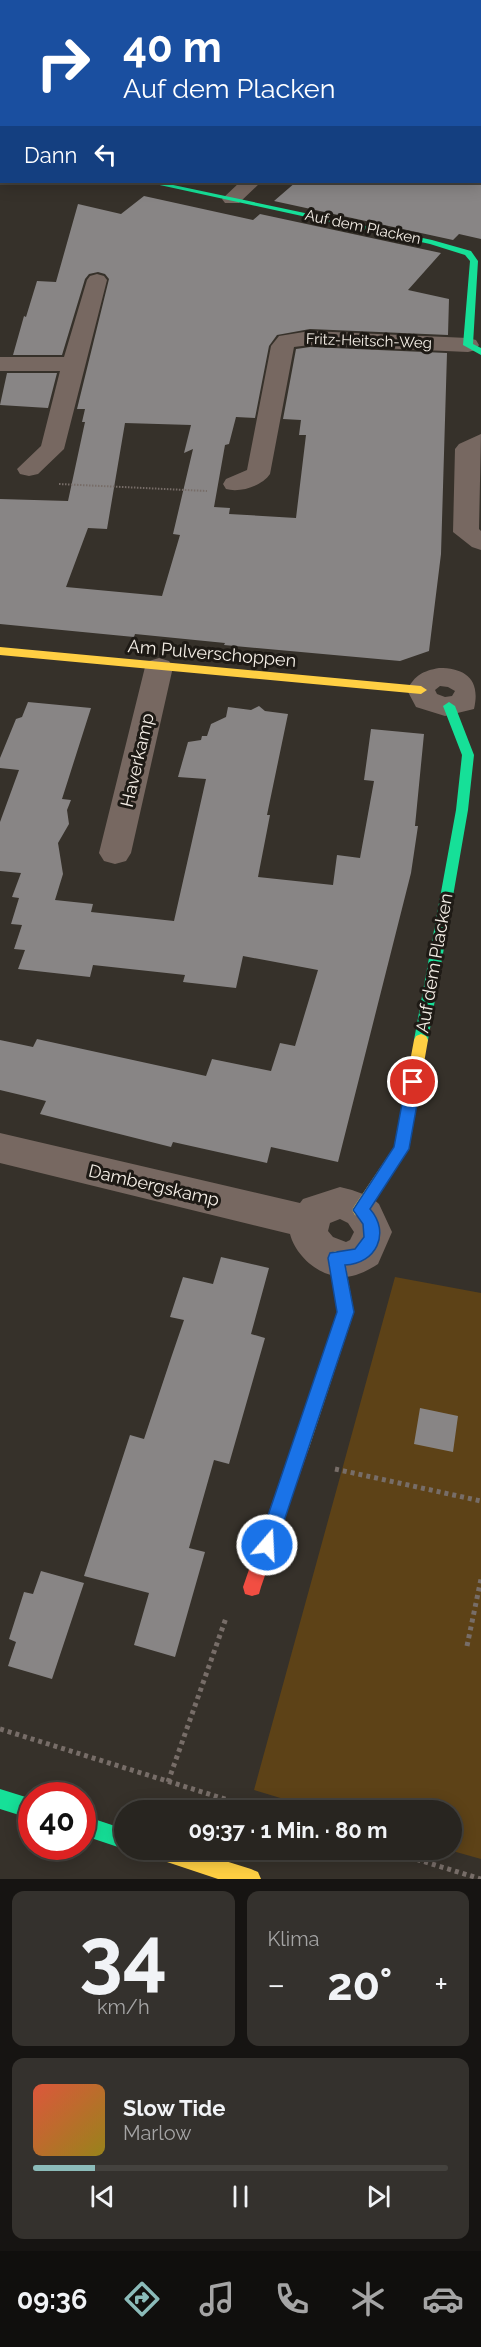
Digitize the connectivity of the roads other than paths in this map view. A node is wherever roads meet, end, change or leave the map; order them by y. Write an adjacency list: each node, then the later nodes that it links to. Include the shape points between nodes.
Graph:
1 (155, 183): 3 (street, Auf dem Placken)
2 (250, 183): 3 (street)
3 (232, 199): 5 (street, Auf dem Placken, via 468,253 474,261)
4 (97, 280): 7 (street)
5 (475, 349): 10 (street, Fritz-Heitsch-Weg, via 310,338 287,341 282,346 258,474)
6 (0, 364): 7 (street)
7 (73, 364): 9 (street, via 52,449)
8 (481, 441): 11 (street, via 467,449 466,532)
9 (29, 469)
10 (235, 484)
11 (481, 542)
12 (0, 651): 13 (street, Am Pulverschoppen)
13 (159, 667): 15 (street, Am Pulverschoppen); 16 (street, Haverkamp)
14 (464, 685): 15 (street, via 452,678 437,677 427,681); 18 (street, Auf dem Placken, via 468,755 462,810 402,1149)
15 (421, 690)
16 (115, 853)
17 (0, 1148): 19 (street, Dambergskamp)
18 (360, 1210): 19 (street, via 340,1203 329,1204 313,1214); 20 (street, via 370,1221 373,1232 369,1245 353,1258)
19 (309, 1222): 20 (street, via 313,1246)
20 (336, 1258): 21 (street, via 345,1312)
21 (252, 1587)
22 (0, 1799): 23 (street)
23 (18, 1805)
24 (96, 1830): 25 (street)
25 (114, 1836)
26 (191, 1860): 27 (street)
27 (251, 1879)

